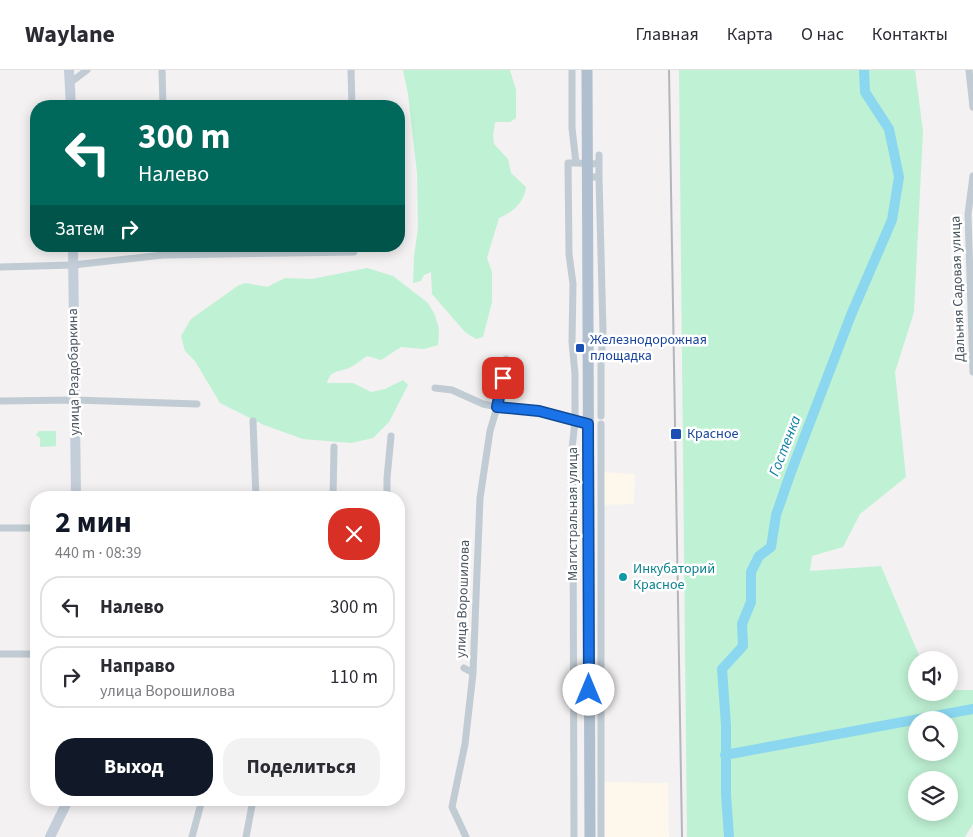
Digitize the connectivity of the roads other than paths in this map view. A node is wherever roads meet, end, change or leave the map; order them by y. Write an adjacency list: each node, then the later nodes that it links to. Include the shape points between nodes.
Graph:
1 (69, 70): 8 (street)
2 (87, 70): 8 (street)
3 (162, 70): 10 (street)
4 (351, 70): 11 (street)
5 (572, 70): 14 (street, via 572,128)
6 (587, 70): 14 (main road, Магистральная улица)
7 (969, 70): 12 (street)
8 (71, 82): 9 (street)
9 (71, 100)
10 (163, 100)
11 (352, 100)
12 (973, 106)
13 (599, 155): 14 (street)
14 (587, 164): 16 (main road, Магистральная улица); 30 (street, via 568,163)
15 (973, 176): 23 (street, Дальняя Садовая улица, via 968,214)
16 (594, 177): 31 (main road, Магистральная улица); 52 (street, via 603,331)
17 (73, 252): 20 (street, улица Раздобаркина)
18 (258, 252): 19 (street)
19 (163, 255): 20 (street)
20 (73, 265): 21 (street); 25 (street, улица Раздобаркина)
21 (0, 267)
22 (506, 359): 28 (street, улица Ворошилова)
23 (973, 372)
24 (435, 388): 28 (street, via 452,390)
25 (75, 400): 26 (street); 27 (street); 34 (street, улица Раздобаркина)
26 (0, 401)
27 (197, 404)
28 (497, 407): 30 (street, via 539,411); 43 (street, улица Ворошилова, via 480,498)
29 (253, 420): 35 (street)
30 (574, 421): 31 (street); 51 (street)
31 (588, 424): 52 (main road, Магистральная улица)
32 (391, 436): 37 (street)
33 (334, 447): 36 (street)
34 (76, 491)
35 (256, 491)
36 (333, 491)
37 (387, 491)
38 (0, 528): 39 (street)
39 (30, 528)
40 (0, 654): 41 (street)
41 (30, 654)
42 (464, 668): 43 (street)
43 (473, 673): 50 (street, улица Ворошилова, via 466,744 452,807)
44 (65, 806): 47 (street)
45 (200, 806): 48 (street)
46 (252, 806): 49 (street)
47 (50, 837)
48 (192, 837)
49 (246, 837)
50 (466, 837)
51 (574, 837)
52 (595, 837)

